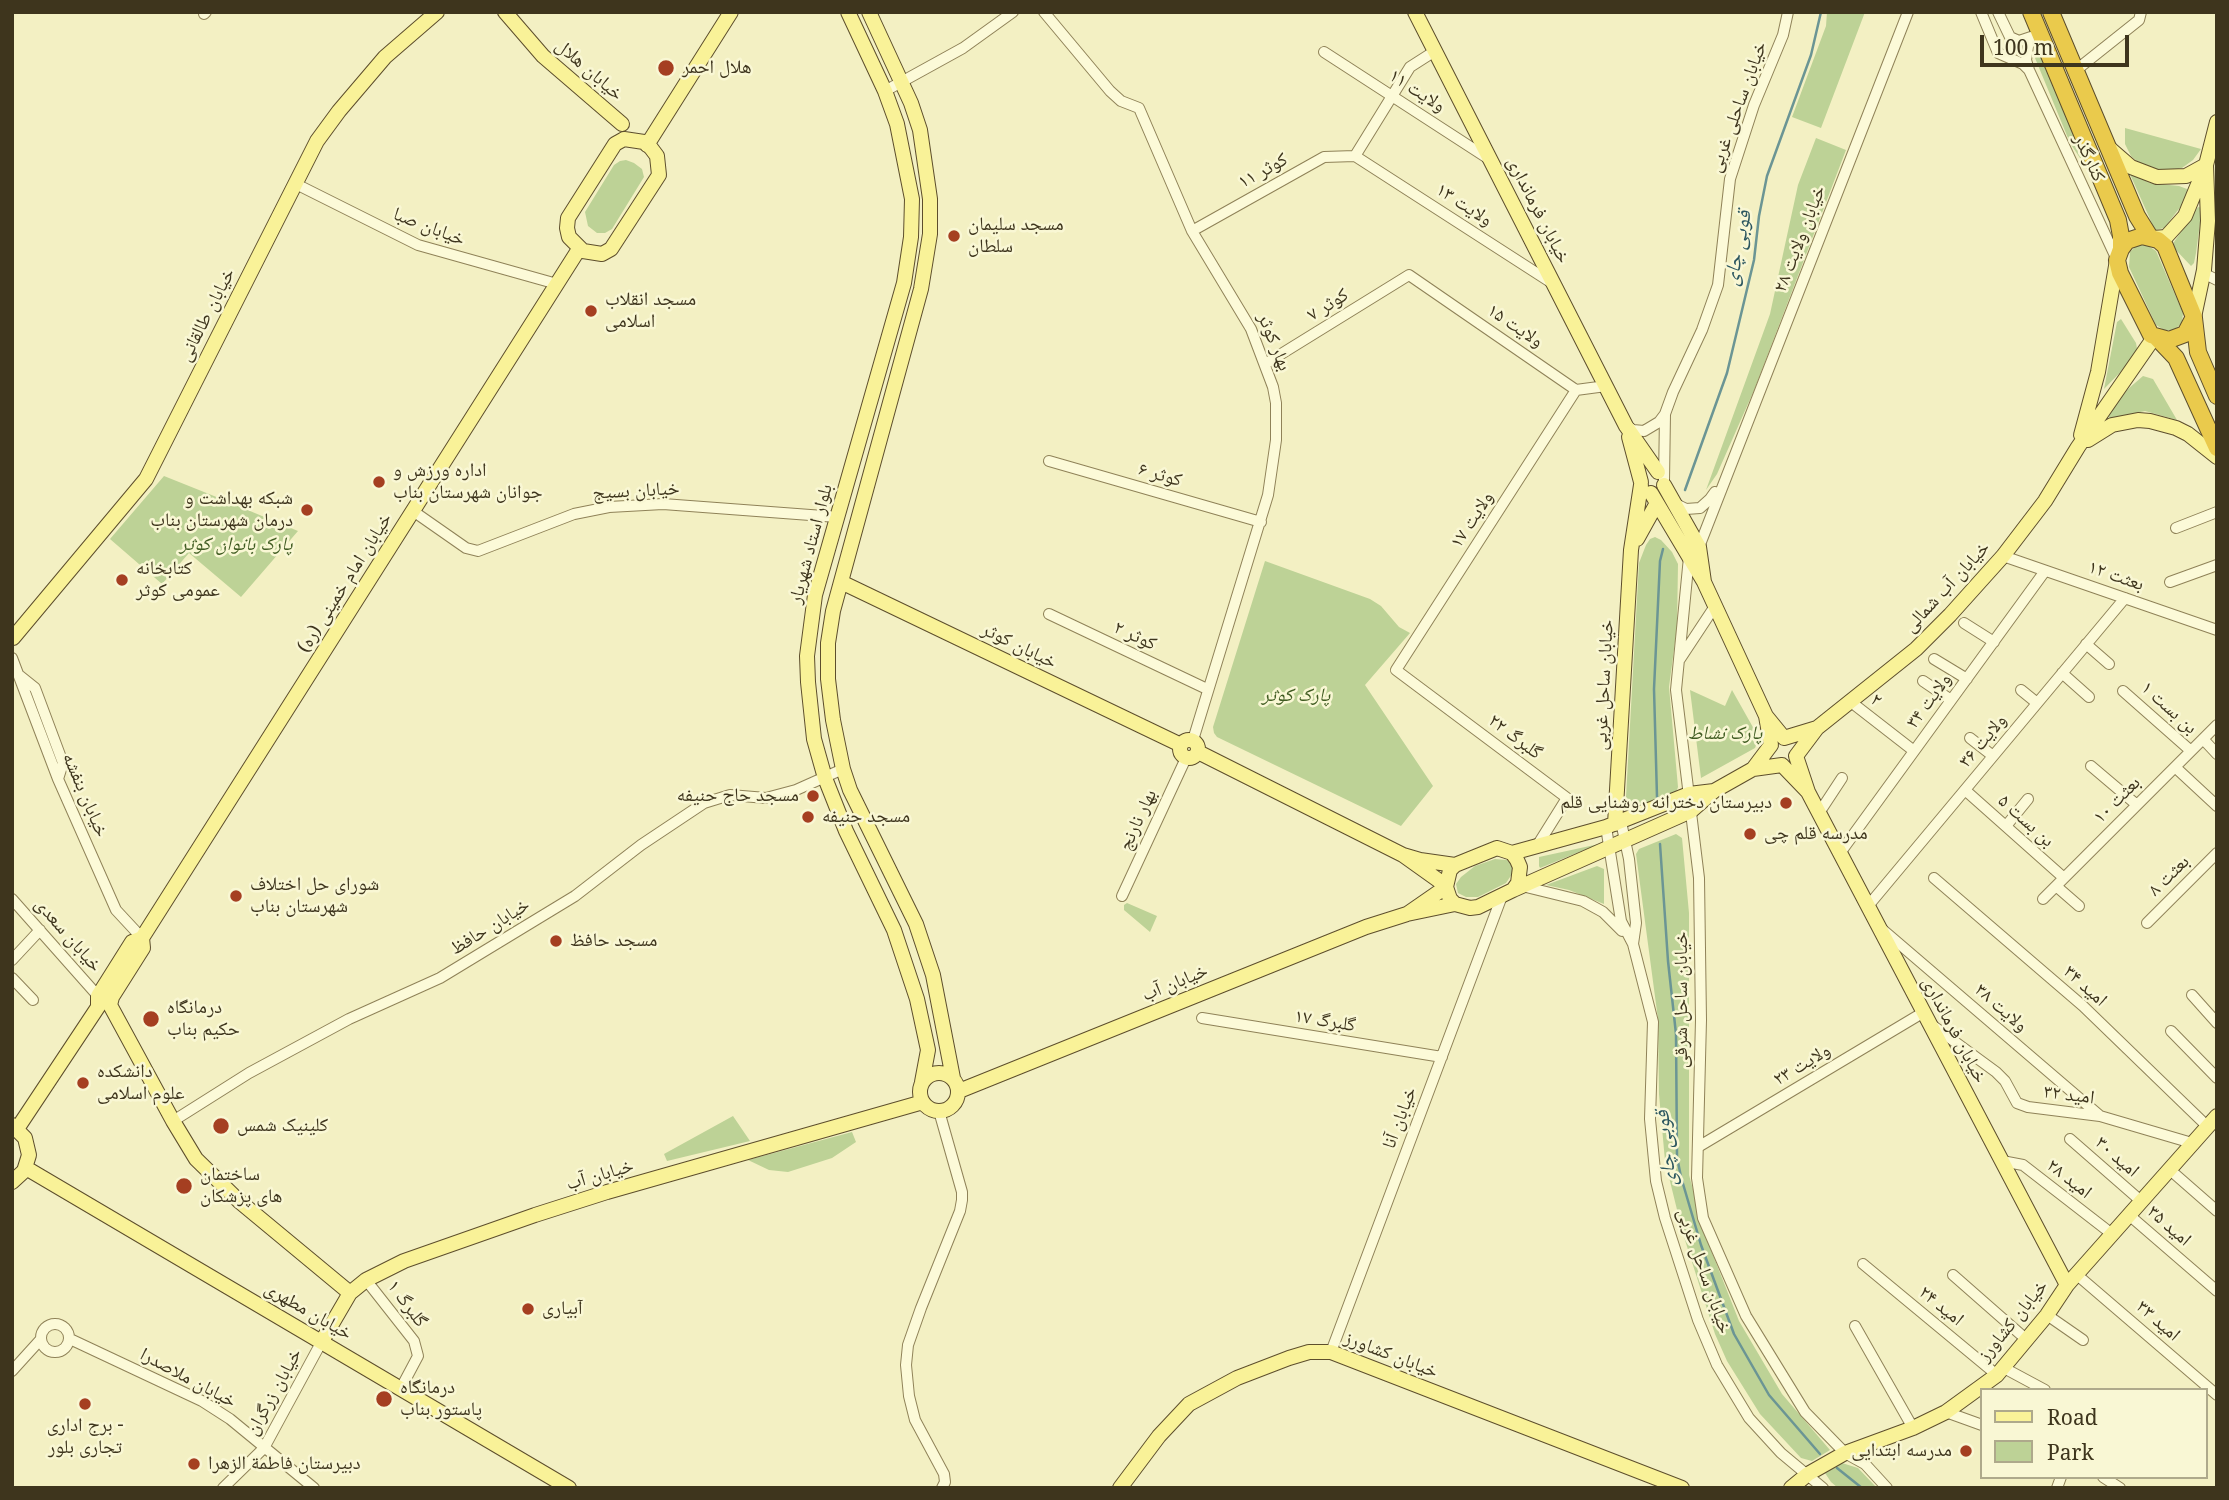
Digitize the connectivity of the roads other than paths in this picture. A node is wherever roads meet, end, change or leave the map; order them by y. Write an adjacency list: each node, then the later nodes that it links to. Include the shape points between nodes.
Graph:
1 (437, 12): 34 (main road, خیابان طالقانی, via 361,83 317,141)
2 (505, 12): 27 (main road, خیابان هلال, via 542,56)
3 (731, 12): 29 (main road)
4 (848, 12): 24 (main road, بلوار استاد شهریار)
5 (869, 12): 23 (main road, بلوار استاد شهریار)
6 (1013, 12): 23 (street)
7 (1044, 12): 36 (street, بهار کوثر, via 1110,91 1139,108)
8 (1415, 12): 18 (main road, خیابان فرمانداری)
9 (1787, 12): 50 (street, خیابان ساحلی غربی, via 1783,35 1730,179 1718,285)
10 (1908, 12): 58 (street, خیابان ولایت ۲۸)
11 (1981, 12): 20 (street, via 1996,49)
12 (1998, 12): 16 (street)
13 (2051, 12): 22 (highway)
14 (2141, 12): 22 (street, via 2139,20)
15 (2033, 17): 17 (street, via 2034,33); 39 (highway, via 2119,220)
16 (2014, 40): 17 (street); 20 (street, via 2016,53)
17 (2029, 40): 21 (street)
18 (1434, 51): 25 (street, via 1410,67); 32 (main road, خیابان فرمانداری)
19 (1324, 52): 25 (street, ولایت ۱۱)
20 (2006, 58): 21 (street)
21 (2029, 70): 39 (street, کنارگذر)
22 (2075, 71): 30 (highway)
23 (902, 83): 24 (street); 53 (main road, بلوار استاد شهریار, via 920,130 929,184 930,234 926,268)
24 (884, 91): 52 (main road, بلوار استاد شهریار, via 904,151 912,199 911,237 904,283)
25 (1392, 96): 31 (street); 32 (street, ولایت ۱۱)
26 (2217, 122): 33 (main road)
27 (622, 124): 28 (street); 29 (street)
28 (620, 141): 29 (main road); 38 (main road, via 568,218 569,237)
29 (645, 143): 38 (main road, via 657,156 659,175 611,249 592,254)
30 (2106, 145): 33 (main road, via 2131,167 2157,177 2186,176); 37 (highway, via 2137,216)
31 (1355, 156): 36 (street, کوثر ۱۱, via 1324,157); 43 (street, ولایت ۱۳)
32 (1490, 159): 43 (main road, خیابان فرمانداری)
33 (2206, 165): 35 (main road); 37 (main road, via 2181,222 2166,237)
34 (296, 184): 42 (street, خیابان صبا, via 418,245); 79 (main road, خیابان طالقانی, via 146,479)
35 (2213, 222): 41 (main road)
36 (1192, 230): 46 (street, بهار کوثر, via 1244,315)
37 (2152, 237): 39 (highway, via 2133,238); 44 (highway, via 2165,246)
38 (579, 249): 42 (main road, خیابان امام خمینی (ره))
39 (2119, 255): 45 (highway, via 2120,273 2148,331); 54 (main road, خیابان آب شمالی, via 2098,372)
40 (1409, 275): 46 (street, کوثر ۷); 48 (street, ولایت ۱۵)
41 (2210, 276): 44 (main road)
42 (557, 284): 62 (main road, خیابان امام خمینی (ره))
43 (1554, 284): 47 (main road, خیابان فرمانداری)
44 (2194, 317): 45 (highway, via 2180,336 2169,340); 49 (highway, via 2198,352)
45 (2155, 336): 54 (main road, خیابان آب شمالی); 55 (highway, via 2176,358)
46 (1265, 364): 65 (street, بهار کوثر, via 1277,420 1273,469)
47 (1606, 386): 48 (street); 51 (main road, خیابان فرمانداری)
48 (1576, 390): 87 (street, ولایت ۱۷)
49 (2217, 396)
50 (1665, 414): 51 (street, via 1652,428); 59 (street, خیابان ساحلی غربی)
51 (1626, 426): 59 (main road, خیابان فرمانداری); 60 (main road, خیابان فرمانداری)
52 (860, 437): 53 (street); 64 (main road, بلوار استاد شهریار)
53 (880, 443): 72 (main road, بلوار استاد شهریار)
54 (2078, 447): 56 (main road, via 2112,425 2138,420 2176,428); 69 (main road, خیابان آب شمالی)
55 (2217, 448)
56 (2217, 457)
57 (1049, 461): 65 (street, کوثر ۶)
58 (1724, 477): 61 (street, خیابان ولایت ۲۸, via 1700,508 1686,509); 68 (street, خیابان ولایت ۲۸)
59 (1662, 479): 60 (main road, via 1660,491); 60 (main road, via 1652,470 1645,473); 61 (main road, خیابان فرمانداری)
60 (1647, 491): 67 (main road, خیابان ساحل غربی); 67 (main road, خیابان ساحل غربی); 68 (main road, خیابان فرمانداری)
61 (1674, 503): 68 (main road, خیابان فرمانداری)
62 (413, 511): 64 (street, خیابان بسیج, via 466,548 478,551 574,514 609,507 663,505); 149 (main road, خیابان امام خمینی (ره))
63 (2217, 512): 66 (street)
64 (837, 517): 114 (main road, بلوار استاد شهریار, via 815,594 807,656 811,717)
65 (1261, 522): 91 (street, بهار کوثر)
66 (2176, 528)
67 (1631, 550): 125 (main road, خیابان ساحل غربی)
68 (1694, 552): 75 (main road, خیابان فرمانداری); 85 (street, خیابان ساحل شرقی)
69 (2003, 556): 71 (street, بعثت ۱۲); 96 (main road, خیابان آب شمالی, via 1916,649)
70 (2217, 565): 73 (street)
71 (2045, 570): 74 (street, بعثت ۱۲); 80 (street, ولایت ۳۴)
72 (842, 582): 103 (main road, خیابان کوثر); 112 (main road, بلوار استاد شهریار, via 827,663)
73 (2170, 582)
74 (2125, 598): 78 (street, بعثت ۱۲); 81 (street, ولایت ۳۶)
75 (1715, 606): 85 (street, خیابان ساحل شرقی); 102 (main road, خیابان فرمانداری)
76 (1049, 614): 91 (street, کوثر ۲)
77 (1964, 623): 80 (street)
78 (2217, 630)
79 (12, 637): 82 (main road)
80 (1994, 642): 89 (street, ولایت ۳۴)
81 (2086, 644): 86 (street); 88 (street, ولایت ۳۶)
82 (12, 648)
83 (12, 658): 149 (street, خیابان بنفشه, via 19,675 36,688 64,763 58,779 116,910)
84 (1934, 659): 89 (street)
85 (1679, 662): 119 (street, خیابان ساحل شرقی, via 1676,690)
86 (2109, 664)
87 (1396, 670): 128 (street, گلبرگ ۲۲, via 1567,798)
88 (2062, 673): 94 (street); 97 (street, ولایت ۳۶)
89 (1967, 679): 95 (street, ولایت ۳۴)
90 (1923, 681): 95 (street)
91 (1207, 689): 103 (street, بهار کوثر)
92 (2021, 690): 97 (street)
93 (2123, 691): 105 (street, بن بست ۱)
94 (2089, 697)
95 (1951, 700): 104 (street, ولایت ۳۴)
96 (1851, 702): 99 (main road, خیابان آب شمالی); 104 (street, ۲)
97 (2037, 703): 108 (street, ولایت ۳۶)
98 (2217, 725): 101 (street, بعثت ۱۰)
99 (1817, 728): 102 (main road, خیابان آب شمالی); 107 (main road, خیابان آب شمالی)
100 (1970, 738): 108 (street)
101 (2203, 739): 105 (street, بعثت ۱۰); 106 (street)
102 (1778, 741): 107 (main road, via 1791,740); 109 (main road, via 1772,757); 113 (main road)
103 (1189, 749): 133 (main road, خیابان کوثر); 139 (street, بهار نارنج)
104 (1914, 751): 131 (street, ولایت ۳۴)
105 (2191, 751): 111 (street, بعثت ۱۰)
106 (2217, 754)
107 (1796, 756): 109 (main road); 118 (main road, خیابان فرمانداری)
108 (1993, 756): 116 (street, ولایت ۳۶)
109 (1782, 765): 113 (main road); 118 (main road, خیابان فرمانداری)
110 (2091, 766): 121 (street)
111 (2175, 767): 121 (street, بعثت ۱۰); 122 (street)
112 (843, 769): 114 (street, خیابان حافظ); 163 (main road, بلوار استاد شهریار, via 916,924 933,975)
113 (1754, 769): 117 (main road)
114 (825, 778): 162 (main road, بلوار استاد شهریار, via 910,976 928,1050); 168 (street, خیابان حافظ, via 766,798 730,795 704,803 575,896 440,978 312,1039)
115 (1842, 778): 124 (street)
116 (1965, 790): 126 (street, بن بست ۵); 143 (street, ولایت ۳۶)
117 (1714, 791): 119 (main road); 123 (main road)
118 (1808, 792): 124 (main road, خیابان فرمانداری)
119 (1689, 794): 123 (street, خیابان ساحل شرقی); 125 (main road)
120 (2028, 799): 126 (street)
121 (2137, 805): 136 (street, بعثت ۱۰)
122 (2217, 806)
123 (1691, 811): 127 (main road); 173 (street, خیابان ساحل شرقی, via 1699,878)
124 (1819, 813): 131 (main road, خیابان فرمانداری)
125 (1614, 824): 127 (street); 128 (main road); 129 (street)
126 (2006, 826): 136 (street, بن بست ۵)
127 (1626, 841): 129 (main road); 150 (street, خیابان ساحل غربی, via 1636,923)
128 (1537, 846): 130 (main road)
129 (1611, 847): 138 (main road); 150 (street, خیابان ساحل غربی, via 1621,921)
130 (1512, 853): 134 (main road, via 1491,849); 138 (main road, via 1521,876)
131 (1840, 853): 143 (main road, خیابان فرمانداری)
132 (2217, 853): 146 (street, بعثت ۸)
133 (1404, 855): 134 (main road, خیابان کوثر); 137 (main road, خیابان کوثر)
134 (1455, 865): 137 (main road)
135 (1934, 878): 169 (street, امید ۳۴)
136 (2060, 882): 141 (street, بعثت ۱۰); 144 (street, بن بست ۵)
137 (1445, 886): 142 (main road); 145 (main road, خیابان آب)
138 (1512, 891): 142 (main road, via 1470,908); 150 (street, via 1567,895 1594,906); 160 (street, خیابان آنا)
139 (1122, 896)
140 (12, 898): 148 (street, خیابان سعدی)
141 (2043, 899)
142 (1455, 904): 145 (main road, خیابان آب)
143 (1868, 906): 147 (main road, خیابان فرمانداری)
144 (2079, 906)
145 (1406, 914): 163 (main road, خیابان آب)
146 (2147, 923)
147 (1878, 926): 157 (main road, خیابان فرمانداری); 167 (street, ولایت ۳۸)
148 (40, 930): 151 (street); 155 (street, خیابان سعدی)
149 (142, 938): 155 (main road, خیابان امام خمینی (ره), via 143,948)
150 (1633, 944): 208 (street, خیابان ساحل غربی, via 1653,1022 1650,1119 1656,1181 1698,1320 1717,1365 1749,1418)
151 (12, 960)
152 (12, 978): 154 (street)
153 (2192, 995): 158 (street)
154 (33, 1000)
155 (102, 1000): 166 (main road, خیابان امام خمینی (ره)); 168 (main road)
156 (1202, 1018): 160 (street, گلبرگ ۱۷)
157 (1927, 1018): 167 (street, امید ۳۲, via 2005,1080 2017,1103); 173 (street, ولایت ۲۳); 174 (main road, خیابان فرمانداری)
158 (2217, 1023)
159 (2171, 1031): 161 (street)
160 (1442, 1057): 195 (street, خیابان آنا)
161 (2217, 1078)
162 (922, 1082): 163 (main road, via 943,1073); 164 (main road)
163 (956, 1085): 165 (main road, via 955,1103)
164 (923, 1102): 165 (main road); 185 (main road, خیابان آب, via 547,1211 404,1261)
165 (939, 1111): 212 (street, via 962,1200 920,1308 906,1365 915,1420 944,1474)
166 (27, 1113): 170 (main road, خیابان امام خمینی (ره)); 176 (main road, via 36,1142)
167 (2100, 1116): 172 (street, امید ۳۲)
168 (173, 1121): 187 (main road, via 196,1159 239,1201)
169 (2212, 1121): 172 (main road, خیابان کشاورز)
170 (15, 1127): 176 (main road, via 29,1146)
171 (2070, 1139): 178 (street, امید ۳۰)
172 (2192, 1143): 175 (main road, خیابان کشاورز)
173 (1698, 1147): 207 (street, خیابان ساحل شرقی, via 1703,1218 1746,1316 1805,1412)
174 (2001, 1161): 181 (street, امید ۲۸, via 2022,1165); 184 (main road, خیابان فرمانداری)
175 (2169, 1169): 178 (main road, خیابان کشاورز); 179 (street)
176 (32, 1171): 177 (main road); 194 (main road, خیابان مطهری)
177 (12, 1182)
178 (2141, 1201): 180 (main road, خیابان کشاورز)
179 (2217, 1211)
180 (2129, 1214): 181 (main road, خیابان کشاورز); 186 (street, امید ۳۵)
181 (2112, 1234): 184 (main road, خیابان کشاورز)
182 (1863, 1264): 197 (street, امید ۲۴)
183 (1953, 1275): 192 (street)
184 (2071, 1279): 188 (main road, خیابان کشاورز); 202 (street, امید ۳۳)
185 (366, 1280): 187 (main road, خیابان آب); 198 (street, گلبرگ ۱, via 412,1336 418,1356)
186 (2217, 1291)
187 (350, 1293): 194 (main road, خیابان آب)
188 (2047, 1315): 192 (main road, خیابان کشاورز); 193 (street)
189 (1855, 1326): 205 (street)
190 (41, 1339): 191 (street, via 44,1347 54,1352 66,1347); 191 (street, via 44,1329 54,1324 67,1329); 196 (street)
191 (69, 1339): 206 (street, خیابان ملاصدرا, via 202,1401)
192 (2027, 1340): 197 (main road, خیابان کشاورز)
193 (2083, 1340)
194 (322, 1341): 198 (main road, خیابان مطهری); 206 (street, خیابان زرگران)
195 (1331, 1352): 213 (main road, خیابان کشاورز, via 1289,1358 1237,1378 1189,1404); 214 (main road, خیابان کشاورز)
196 (12, 1371)
197 (2001, 1371): 200 (main road, خیابان کشاورز); 201 (street, امید ۲۴)
198 (401, 1388): 211 (main road, خیابان مطهری)
199 (1980, 1388): 203 (main road, خیابان کشاورز)
200 (1980, 1388)
201 (2040, 1388)
202 (2217, 1395)
203 (1946, 1412): 204 (street); 205 (main road, خیابان کشاورز)
204 (1980, 1424)
205 (1913, 1428): 207 (main road, خیابان کشاورز)
206 (264, 1448): 209 (street, خیابان زرگران); 210 (street, خیابان ملاصدرا)
207 (1845, 1453): 208 (main road, خیابان کشاورز); 217 (street, خیابان ساحل شرقی, via 1865,1464)
208 (1808, 1474): 215 (main road, خیابان کشاورز); 216 (street, خیابان ساحل غربی)
209 (223, 1488)
210 (314, 1488)
211 (569, 1488)
212 (942, 1488)
213 (1120, 1488)
214 (1682, 1488)
215 (1791, 1488)
216 (1823, 1488)
217 (1887, 1488)

